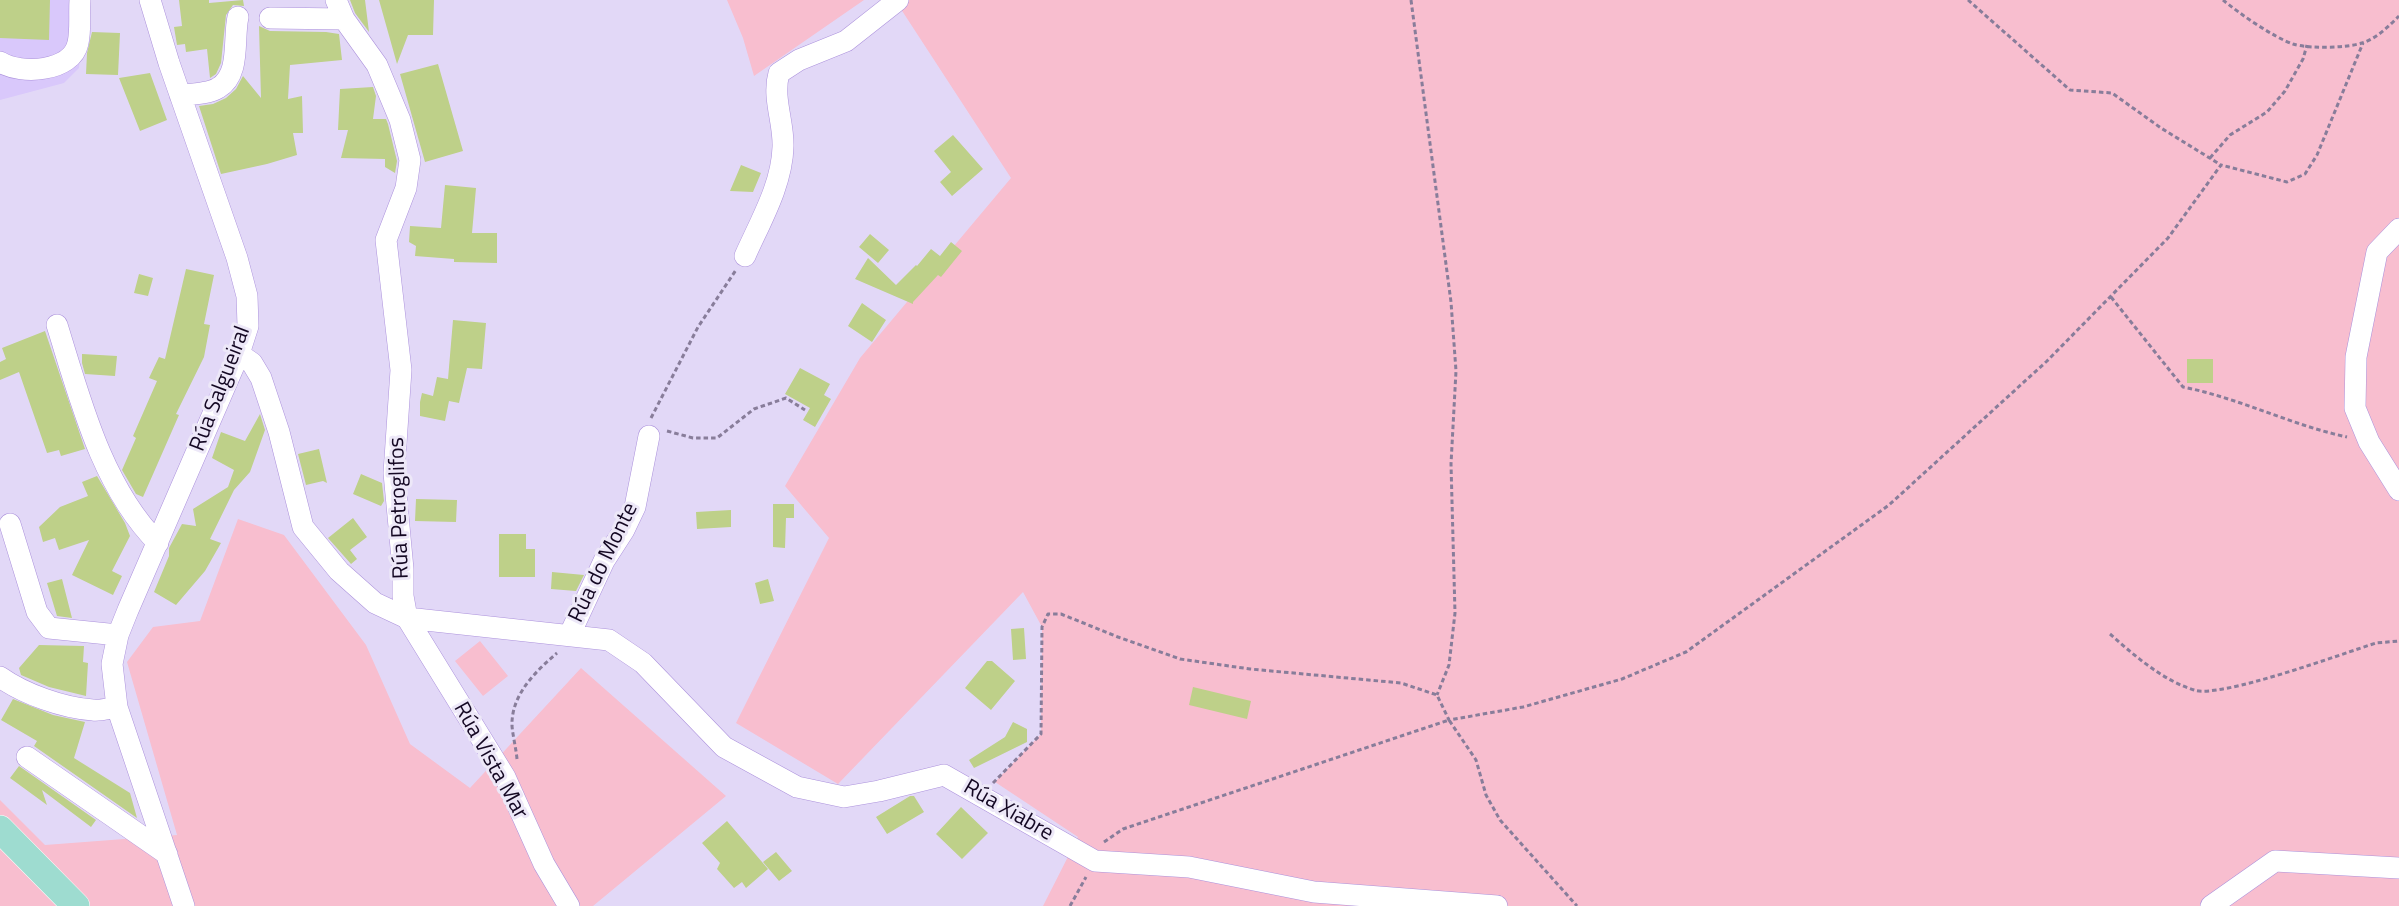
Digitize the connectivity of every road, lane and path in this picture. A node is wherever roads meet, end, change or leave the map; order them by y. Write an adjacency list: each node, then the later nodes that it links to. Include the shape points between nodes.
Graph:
1 (80, 0): 13 (street, via 78,45 69,58 44,70)
2 (150, 0): 14 (street, Rúa Salgueiral)
3 (898, 0): 18 (street, via 846,40 799,60 779,74 776,84 783,147 778,177)
4 (1411, 0): 34 (path, via 1451,302 1456,371 1451,464 1455,613 1449,665)
5 (1968, 0): 15 (path, via 2070,90 2112,93)
6 (2223, 0): 12 (path, via 2241,15 2294,44)
7 (340, 9): 10 (street, Rúa Petroglifos); 28 (street, Rúa Petroglifos, via 377,65 400,120 410,160 406,188 386,240 401,370 394,473 402,596)
8 (2399, 16): 11 (path)
9 (238, 17): 14 (street, via 233,69 223,84 217,90)
10 (270, 18)
11 (2363, 43): 12 (path); 16 (path, via 2317,155 2305,174 2287,182)
12 (2307, 45): 15 (path, via 2286,91 2267,112 2229,135)
13 (0, 62)
14 (180, 95): 21 (street, Rúa Salgueiral, via 247,296 248,326)
15 (2210, 158): 16 (path)
16 (2221, 165): 19 (path, via 2168,238)
17 (2399, 229): 24 (street, via 2377,252 2356,357 2355,408)
18 (745, 256): 23 (path, via 698,327 652,414 646,429)
19 (2110, 297): 24 (path, via 2183,387 2215,393 2328,433); 36 (path, via 2048,361 1889,505 1686,652 1622,680 1523,707)
20 (57, 326): 27 (street, via 88,425 127,506)
21 (239, 354): 27 (street, Rúa Salgueiral); 28 (street, Rúa Petroglifos, via 252,363 261,378 303,527 339,571 375,603)
22 (805, 410): 23 (path, via 786,398 754,409 717,438 693,438 666,431)
23 (649, 436): 29 (street, Rúa do Monte, via 634,507)
24 (2369, 442): 25 (street)
25 (2399, 490)
26 (10, 524): 31 (street, via 37,612 50,628)
27 (158, 543): 31 (street, Rúa Salgueiral)
28 (407, 618): 29 (street, Rúa do Monte); 38 (street, Rúa Vista Mar)
29 (570, 634): 38 (path, via 517,697 512,725 518,758 514,770); 39 (street, Rúa Xiabre, via 609,640 643,663 724,747 797,787 844,797 944,775)
30 (2110, 634): 32 (path, via 2160,674 2196,692 2232,688 2376,643)
31 (118, 635): 35 (street, Rúa Salgueiral, via 112,664)
32 (2399, 641)
33 (0, 677): 35 (street, via 14,687 49,700 94,710)
34 (1437, 695): 36 (path); 39 (path, via 1401,683 1180,659 1061,614 1048,614 1042,627 1041,734 995,782)
35 (117, 707): 41 (street, Rúa Salgueiral)
36 (1449, 720): 42 (path, via 1123,829 1103,843); 49 (path, via 1476,760 1486,795 1500,820)
37 (27, 757): 41 (street)
38 (505, 777): 46 (street, Rúa Vista Mar, via 544,864)
39 (972, 791): 42 (street, Rúa Xiabre)
40 (0, 829): 44 (main road)
41 (167, 854): 45 (street, Rúa Salgueiral)
42 (1095, 861): 47 (path); 48 (street, Rúa Xiabre, via 1189,867 1314,892)
43 (2399, 868): 50 (street, via 2275,861)
44 (76, 906)
45 (184, 906)
46 (569, 906)
47 (1070, 906)
48 (1497, 906)
49 (1577, 906)
50 (2211, 906)

